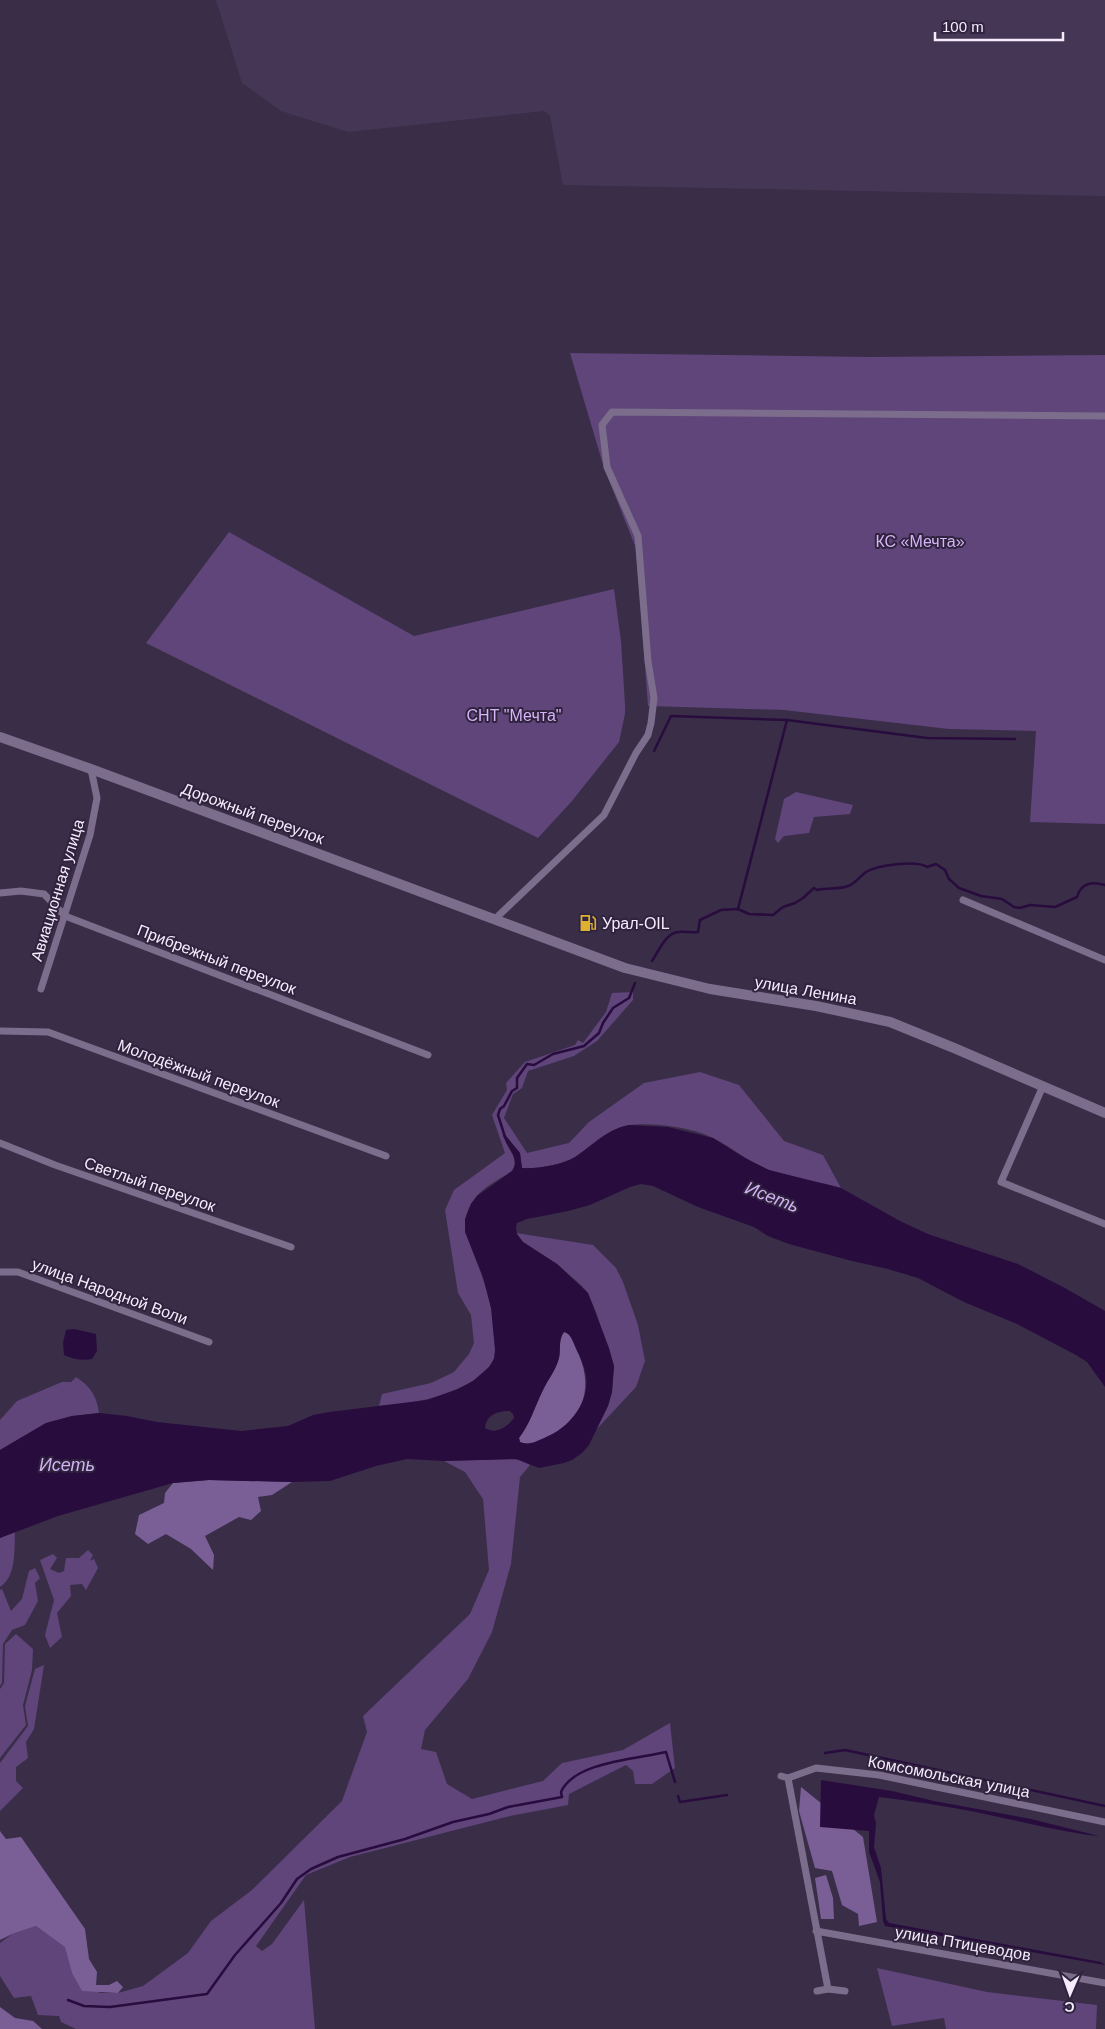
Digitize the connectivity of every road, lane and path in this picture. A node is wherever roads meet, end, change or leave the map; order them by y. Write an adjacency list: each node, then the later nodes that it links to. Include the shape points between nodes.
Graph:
1 (1105, 416): 7 (street, via 612,412 602,425 607,467 638,536 654,698 650,729 604,815)
2 (0, 738): 3 (main road, Дорожный переулок)
3 (91, 769): 6 (street, Авиационная улица, via 97,798 90,835); 7 (main road, Дорожный переулок)
4 (0, 893): 6 (street, Прибрежный переулок, via 44,894)
5 (963, 900): 8 (street)
6 (66, 916): 9 (street, Авиационная улица); 11 (street, Прибрежный переулок)
7 (495, 919): 12 (main road, улица Ленина, via 647,975 710,990 843,1011 890,1022)
8 (1105, 960)
9 (41, 989)
10 (0, 1032): 15 (street, Молодёжный переулок, via 48,1032)
11 (428, 1055)
12 (1043, 1086): 13 (main road, улица Ленина); 16 (street, via 1001,1182)
13 (1105, 1113)
14 (0, 1143): 17 (street, Светлый переулок)
15 (386, 1156)
16 (1105, 1224)
17 (291, 1247)
18 (0, 1272): 19 (street, улица Народной Воли, via 18,1272)
19 (209, 1342)
20 (1105, 1822): 21 (street, Комсомольская улица, via 879,1775 816,1768 785,1777)
21 (816, 1931): 22 (street, улица Птицеводов); 23 (street)
22 (1105, 1983)
23 (828, 1989): 24 (street); 25 (street)
24 (817, 1991)
25 (845, 1991)

